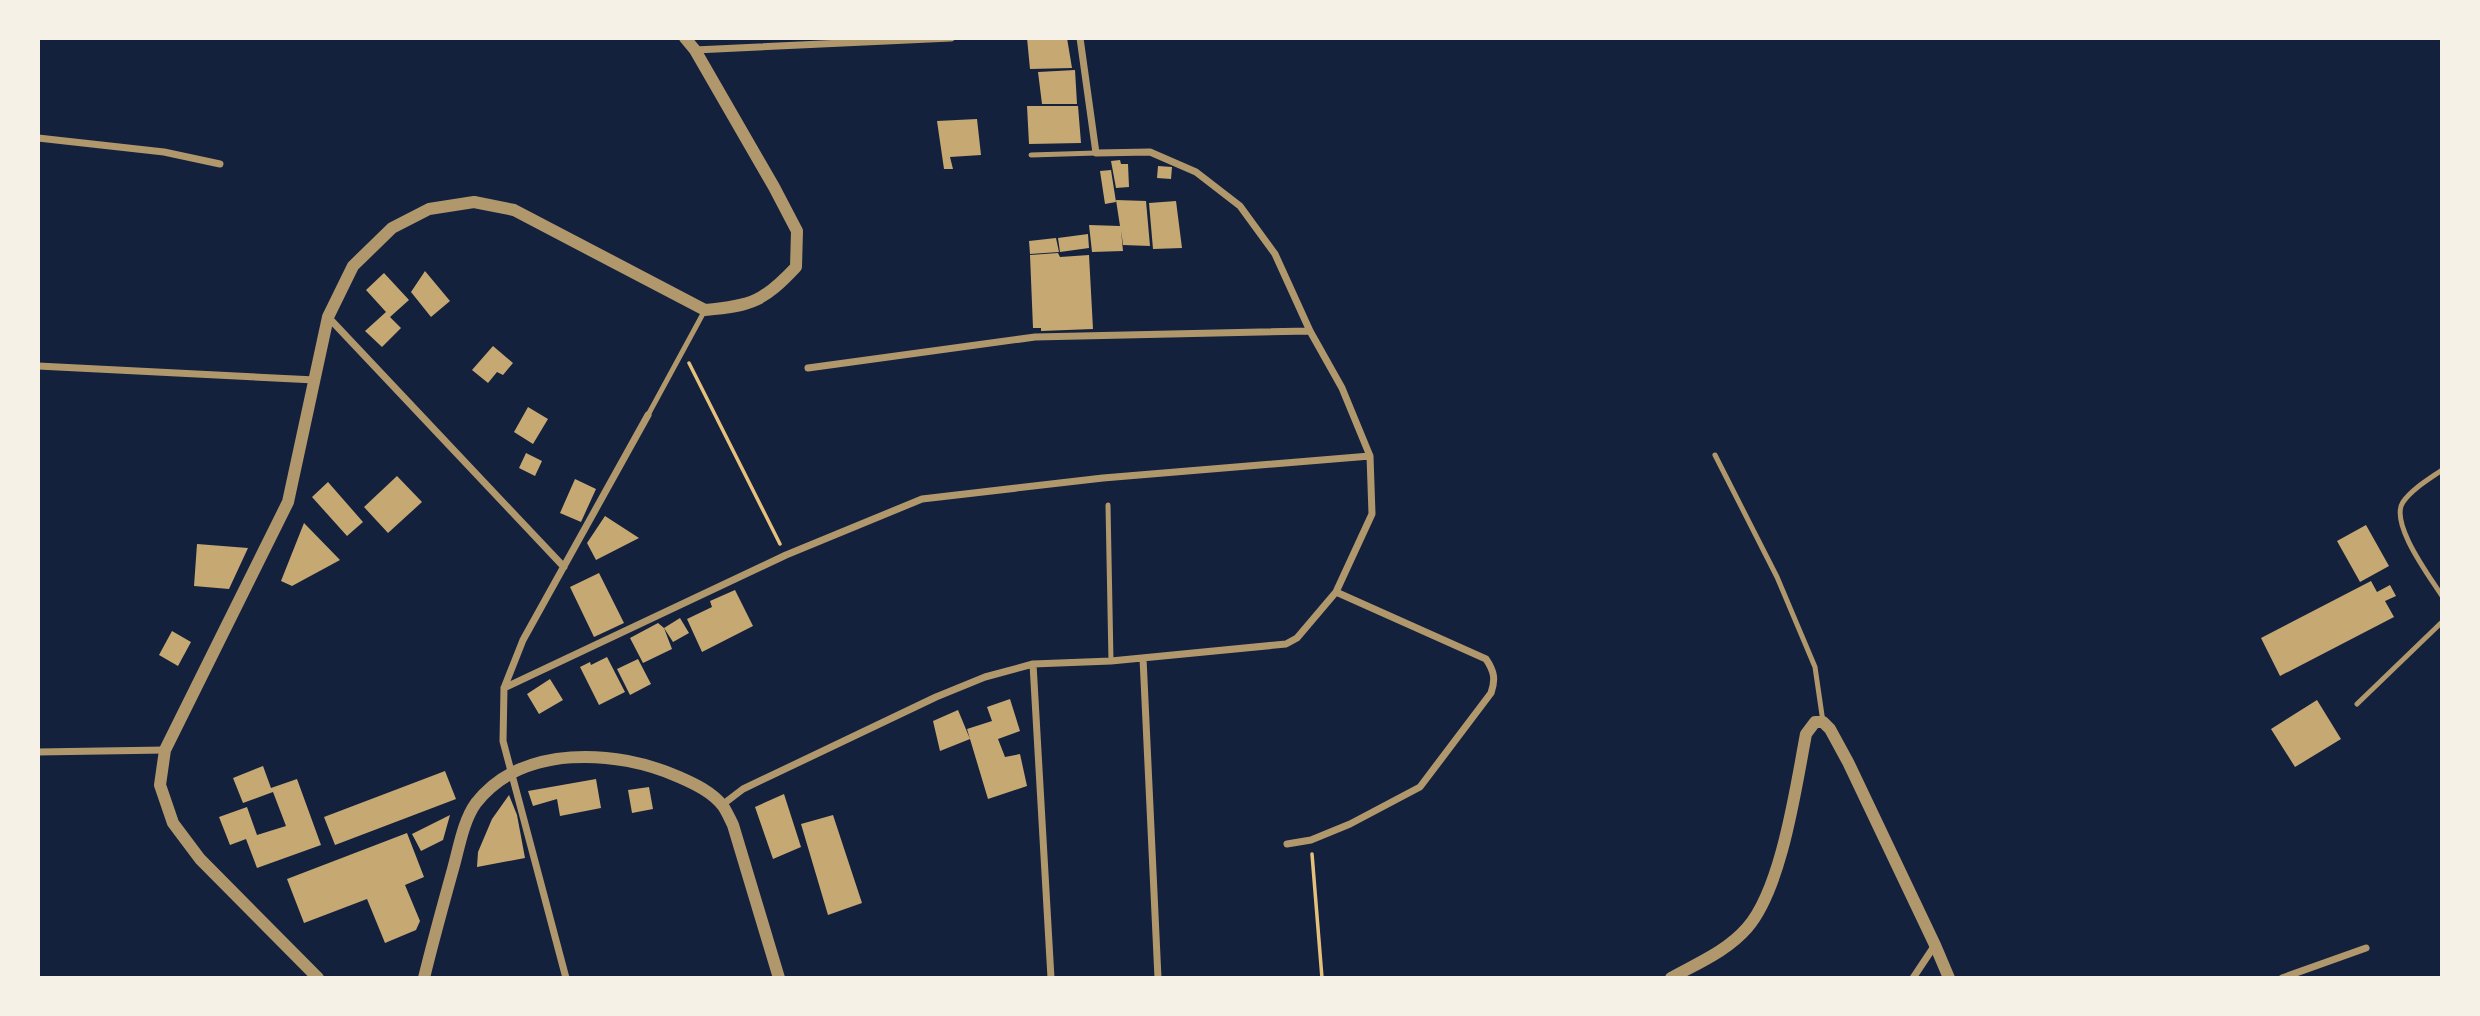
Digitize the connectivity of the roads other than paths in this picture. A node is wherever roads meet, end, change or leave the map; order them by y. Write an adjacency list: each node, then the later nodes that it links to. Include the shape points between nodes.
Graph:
1 (685, 38): 4 (street)
2 (951, 38): 4 (street)
3 (1080, 38): 6 (street)
4 (695, 50): 9 (street, via 797,232 796,267 774,291 741,307)
5 (38, 138): 8 (street, via 164,152)
6 (1096, 153): 7 (lane); 11 (street, via 1150,152 1196,172 1240,206 1275,254)
7 (1031, 155)
8 (220, 164)
9 (705, 310): 10 (street, via 514,210 474,202 429,209 392,228 353,266); 15 (lane)
10 (328, 317): 14 (street); 20 (street)
11 (1310, 331): 13 (street, via 1035,337); 17 (street, via 1342,388)
12 (38, 366): 14 (street)
13 (808, 368)
14 (315, 380): 30 (street, via 288,502)
15 (648, 415): 20 (street)
16 (1715, 455): 29 (lane, via 1777,578 1815,667)
17 (1370, 456): 21 (street, via 1372,514); 27 (street, via 933,496 786,555)
18 (2441, 470): 22 (lane, via 2403,502 2398,513)
19 (1108, 505): 25 (lane)
20 (564, 567): 27 (street, via 523,640)
21 (1336, 592): 24 (street, via 1297,638 1286,644); 34 (street, via 1486,659 1495,682 1427,780 1412,792 1350,824)
22 (2441, 596)
23 (2441, 622): 28 (lane)
24 (1143, 658): 25 (street); 42 (street)
25 (1111, 661): 26 (street)
26 (1032, 664): 33 (street, via 936,697 743,789); 41 (street)
27 (504, 688): 32 (street, via 503,740)
28 (2357, 704)
29 (1823, 722): 35 (street, via 1848,762); 43 (street, via 1815,722 1806,734 1787,832 1766,897 1748,927 1720,952)
30 (165, 750): 31 (street); 37 (street, via 160,785 173,823 200,859)
31 (38, 752)
32 (510, 772): 33 (street, via 572,755 614,758 653,765 700,786); 38 (street, via 475,805 464,830); 39 (street)
33 (722, 805): 40 (street, via 733,825)
34 (1287, 844)
35 (1936, 945): 44 (street); 45 (street)
36 (2366, 948): 46 (street)
37 (318, 978)
38 (424, 978)
39 (566, 978)
40 (779, 978)
41 (1051, 978)
42 (1158, 978)
43 (1671, 978)
44 (1913, 978)
45 (1949, 978)
46 (2282, 978)

